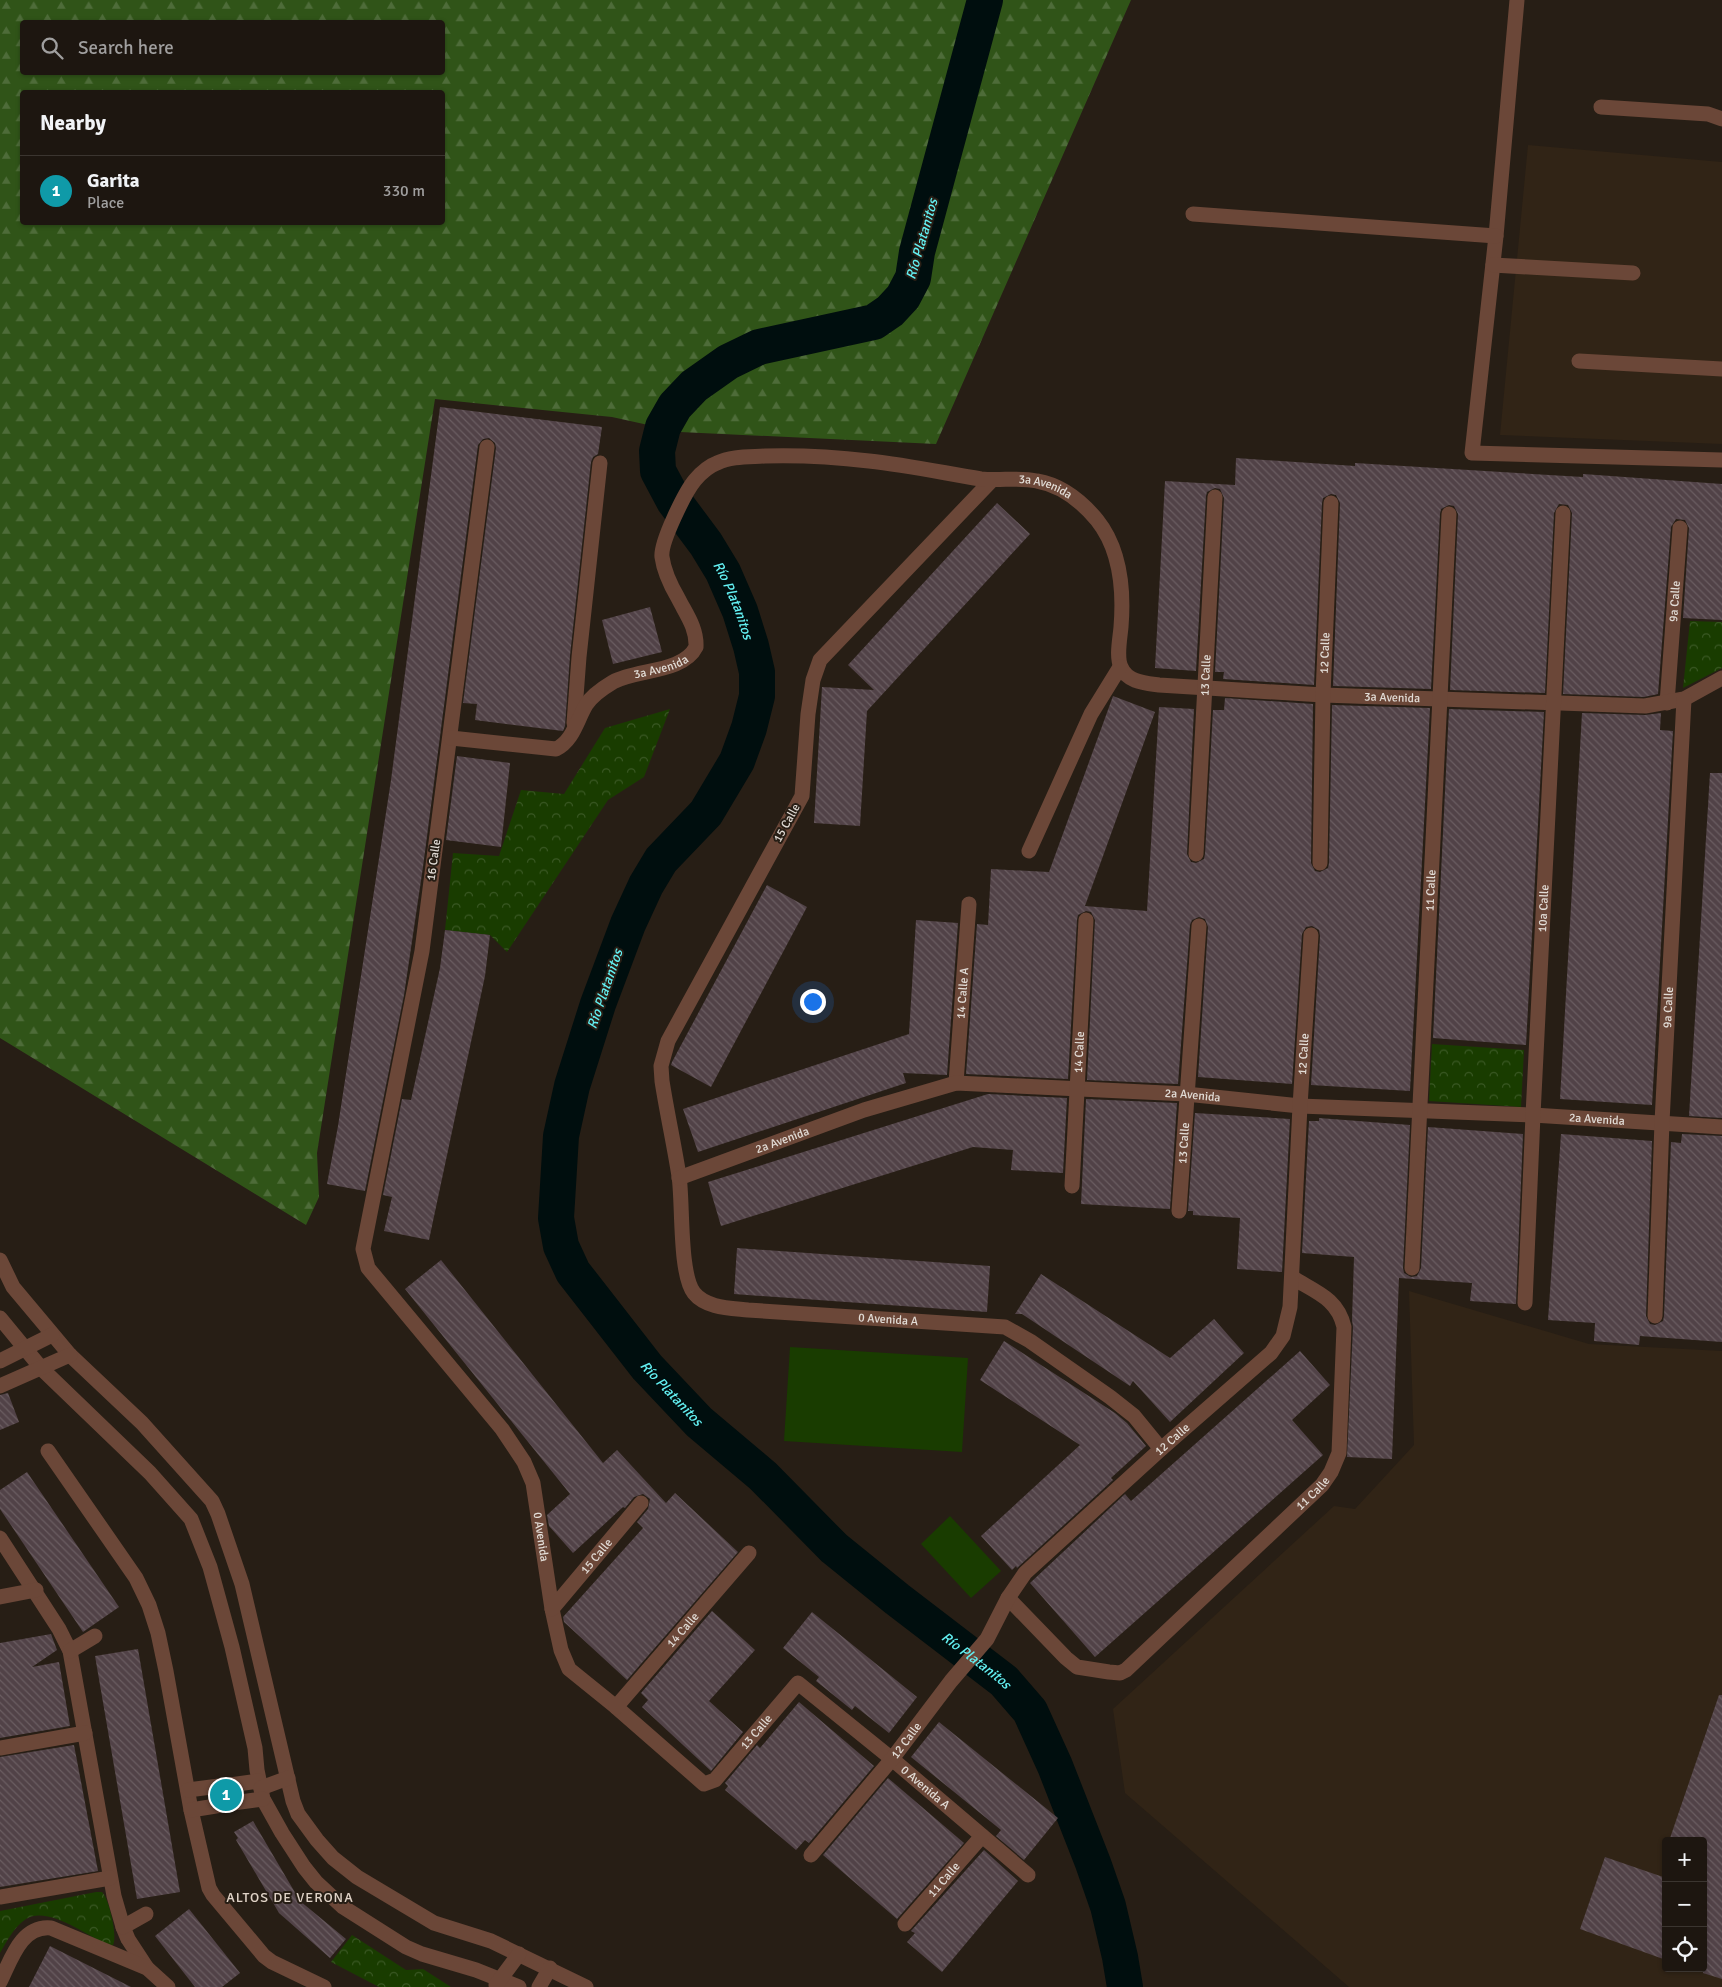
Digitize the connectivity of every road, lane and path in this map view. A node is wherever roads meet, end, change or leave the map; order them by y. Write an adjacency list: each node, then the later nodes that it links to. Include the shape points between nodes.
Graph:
1 (1517, 0): 5 (street)
2 (1601, 107): 3 (street, via 1708,114)
3 (1722, 119)
4 (1193, 214): 5 (street)
5 (1496, 236): 6 (street)
6 (1492, 265): 7 (street); 11 (street, via 1472,453)
7 (1633, 273)
8 (1579, 361): 9 (street)
9 (1722, 369)
10 (487, 447): 28 (street, 16 Calle)
11 (1722, 460)
12 (600, 463): 27 (street)
13 (992, 480): 19 (street, 3a Avenida, via 1038,481 1062,490 1097,520 1119,565 1122,594); 27 (street, 3a Avenida, via 869,461 788,456 735,458 717,463 694,482 668,533 662,555 665,573 693,626 694,652 681,662 618,679 607,686 592,697); 44 (street, 15 Calle, via 820,660 808,714 802,796 668,1041 664,1054 662,1081)
14 (1215, 497): 21 (street, 13 Calle)
15 (1331, 503): 22 (street, 12 Calle)
16 (1563, 513): 25 (street, 10a Calle)
17 (1449, 514): 23 (street, 11 Calle)
18 (1680, 528): 26 (street, 9a Calle)
19 (1120, 666): 21 (street, 3a Avenida, via 1136,681); 29 (street, via 1091,714)
20 (1722, 678): 24 (street, 3a Avenida)
21 (1206, 687): 22 (street, 3a Avenida); 30 (street, 13 Calle)
22 (1323, 695): 23 (street, 3a Avenida); 31 (street, 12 Calle)
23 (1439, 698): 25 (street, 3a Avenida); 40 (street, 11 Calle)
24 (1684, 699): 26 (street, 3a Avenida); 42 (street, 9a Calle)
25 (1554, 702): 26 (street, 3a Avenida); 41 (street, 10a Calle)
26 (1667, 704)
27 (574, 730): 28 (street, 3a Avenida, via 563,746 552,750)
28 (451, 738): 48 (street, 16 Calle, via 422,951 363,1248)
29 (1030, 851)
30 (1196, 854)
31 (1320, 864)
32 (968, 904): 36 (street, 14 Calle A)
33 (1086, 920): 37 (street, 14 Calle)
34 (1199, 926): 38 (street, 13 Calle)
35 (1311, 935): 39 (street, 12 Calle)
36 (956, 1083): 37 (street, 2a Avenida); 44 (street, 2a Avenida, via 864,1110)
37 (1076, 1090): 38 (street, 2a Avenida); 45 (street, 14 Calle)
38 (1186, 1094): 39 (street, 2a Avenida); 46 (street, 13 Calle)
39 (1300, 1106): 40 (street, 2a Avenida); 50 (street, 12 Calle)
40 (1419, 1111): 41 (street, 2a Avenida); 49 (street, 11 Calle)
41 (1533, 1115): 42 (street, 2a Avenida); 51 (street, 10a Calle)
42 (1662, 1122): 43 (street, 2a Avenida); 52 (street, 9a Calle)
43 (1722, 1127)
44 (679, 1178): 60 (street, 0 Avenida A, via 684,1265 688,1281 699,1298 708,1303 748,1310 1005,1327 1110,1397 1134,1416)
45 (1072, 1186)
46 (1179, 1211)
47 (0, 1260): 54 (street, via 13,1287)
48 (368, 1268): 68 (street, 0 Avenida, via 502,1429 524,1462 533,1483)
49 (1412, 1268)
50 (1293, 1278): 60 (street, 12 Calle, via 1287,1323 1276,1347); 67 (street, 11 Calle, via 1334,1305 1344,1327 1341,1438 1336,1462 1322,1485 1133,1666 1120,1673 1077,1667)
51 (1525, 1303)
52 (1655, 1316)
53 (0, 1318): 55 (street)
54 (52, 1335): 55 (street); 56 (street)
55 (25, 1349): 57 (street); 58 (street)
56 (70, 1356): 58 (street); 76 (street, via 142,1423 212,1501 242,1584)
57 (0, 1360)
58 (42, 1369): 59 (street); 78 (street, via 150,1473 191,1519 210,1567 229,1638 255,1748)
59 (0, 1386)
60 (1160, 1448): 67 (street, 12 Calle, via 1025,1573)
61 (48, 1451): 79 (street, via 136,1578 149,1605 158,1633)
62 (641, 1503): 68 (street, 15 Calle)
63 (0, 1538): 65 (street)
64 (749, 1553): 72 (street, 14 Calle)
65 (36, 1590): 66 (street); 70 (street)
66 (0, 1596)
67 (1008, 1598): 75 (street, 12 Calle, via 987,1639)
68 (552, 1609): 72 (street, 0 Avenida, via 561,1650 569,1669)
69 (95, 1636): 70 (street)
70 (70, 1651): 73 (street)
71 (798, 1683): 75 (street, 0 Avenida A); 77 (street, 13 Calle)
72 (616, 1706): 77 (street, 0 Avenida, via 704,1784)
73 (85, 1733): 74 (street); 84 (street)
74 (0, 1748)
75 (892, 1759): 81 (street, 0 Avenida A); 82 (street, 12 Calle)
76 (288, 1778): 78 (street); 89 (street, via 298,1814 333,1858 357,1878 434,1923)
77 (715, 1780)
78 (261, 1789): 79 (street, via 225,1786); 80 (street, via 227,1804); 93 (street, via 282,1833 304,1867 343,1907 414,1951)
79 (188, 1790): 80 (street)
80 (192, 1810): 95 (street, via 213,1895 264,1956)
81 (982, 1836): 83 (street, 0 Avenida A); 87 (street, 11 Calle)
82 (811, 1855)
83 (1028, 1874)
84 (110, 1878): 85 (street); 88 (street)
85 (0, 1897)
86 (146, 1914): 88 (street)
87 (905, 1924)
88 (123, 1927): 90 (street)
89 (519, 1954): 91 (street); 93 (street)
90 (147, 1968): 92 (street, via 51,1928 41,1927 26,1935); 94 (street)
91 (550, 1968): 97 (street); 98 (street)
92 (0, 1982)
93 (498, 1983): 96 (street)
94 (168, 1987)
95 (324, 1987)
96 (519, 1987)
97 (538, 1987)
98 (586, 1987)

